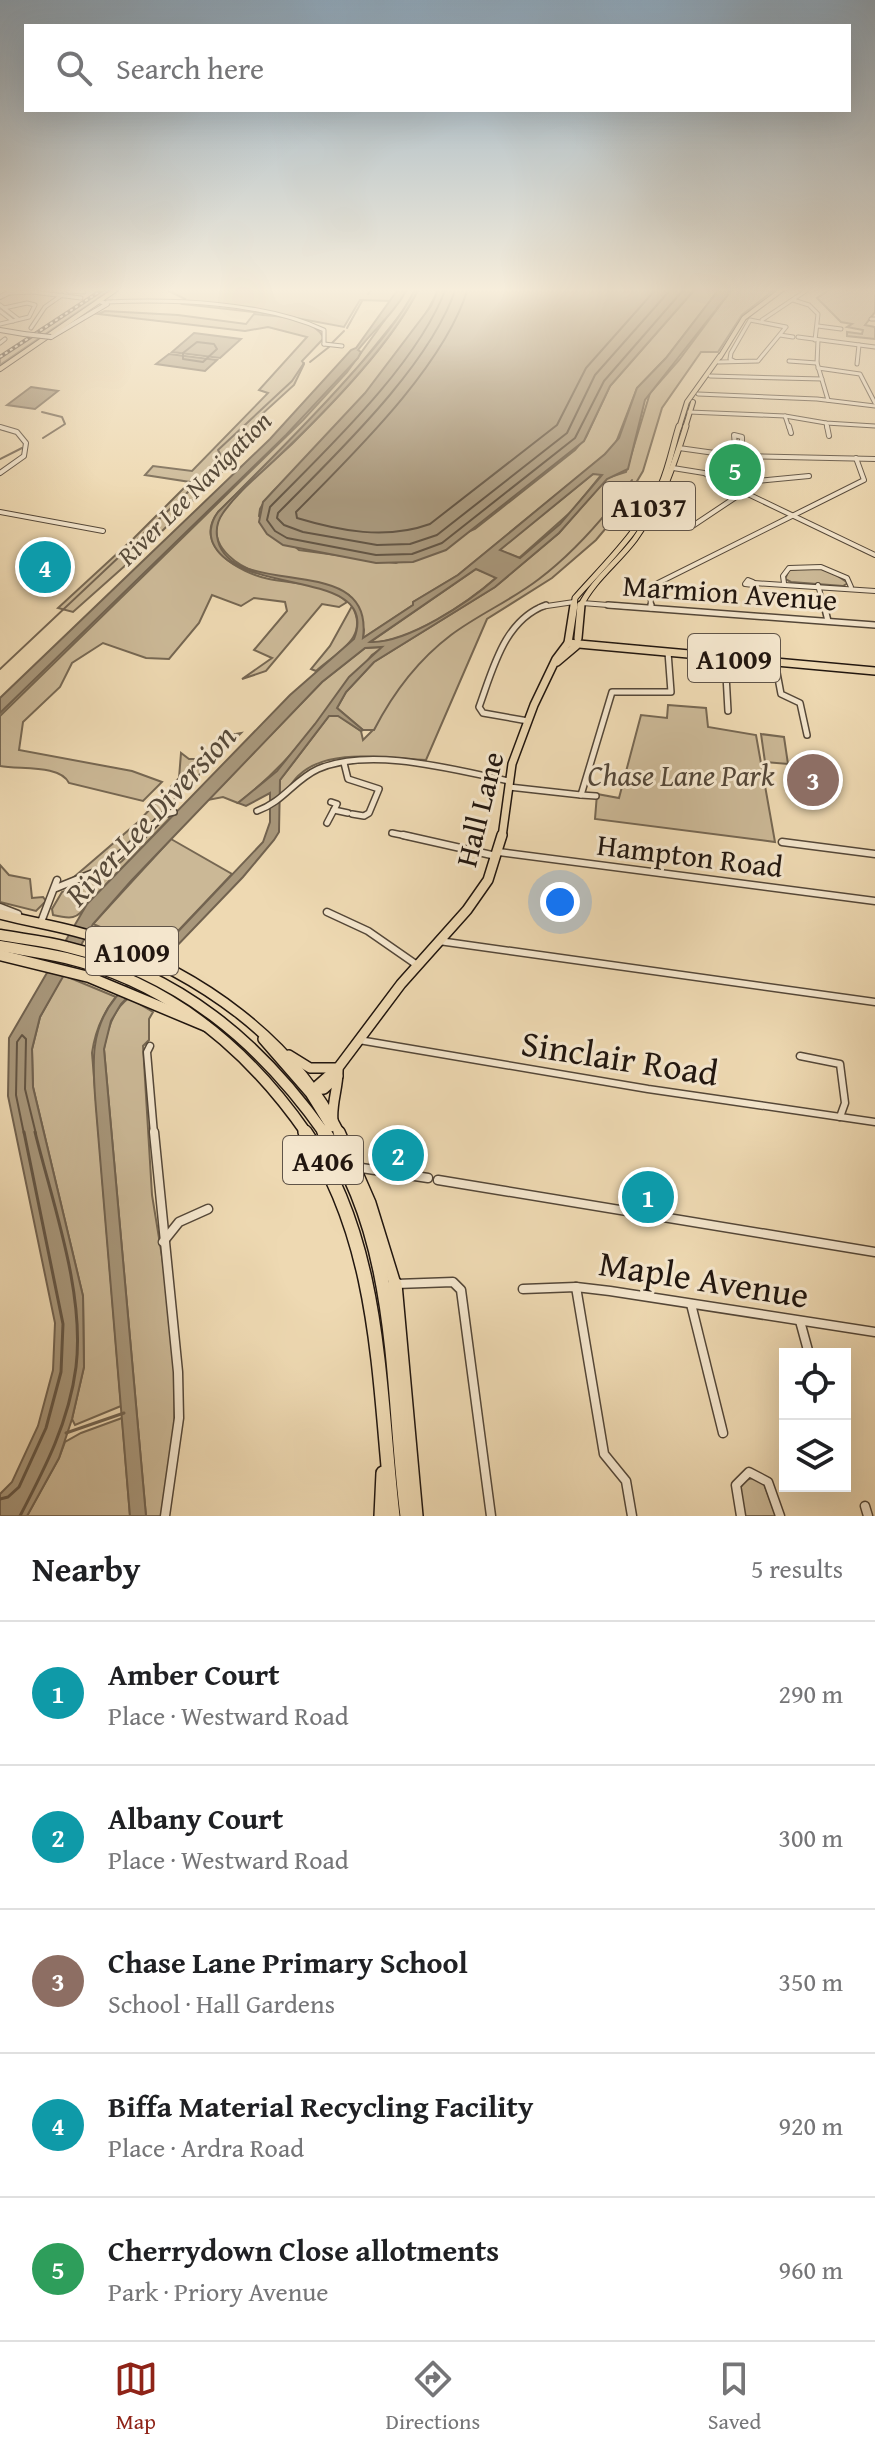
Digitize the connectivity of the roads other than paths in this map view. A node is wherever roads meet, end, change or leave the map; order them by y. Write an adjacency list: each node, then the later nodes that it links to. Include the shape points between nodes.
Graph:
1 (730, 359): 6 (street)
2 (760, 359): 6 (street)
3 (818, 359): 9 (street)
4 (858, 359): 8 (street)
5 (717, 360): 6 (street); 10 (main road, A1037); 12 (main road, A1037)
6 (734, 361)
7 (789, 361): 9 (street)
8 (857, 364)
9 (818, 366): 11 (street); 16 (street, via 860,374)
10 (710, 376): 11 (street); 12 (main road, A1037)
11 (822, 379): 14 (street)
12 (702, 384): 13 (main road, A1037); 15 (main road, A1037)
13 (698, 394): 14 (street); 15 (main road, A1037)
14 (828, 400): 16 (street)
15 (690, 402): 17 (main road, A1037); 20 (main road, A1037)
16 (875, 405)
17 (689, 412): 18 (street); 20 (main road, A1037)
18 (785, 416): 19 (street); 23 (street)
19 (826, 423): 22 (street); 24 (street)
20 (682, 424): 26 (main road, A1037)
21 (0, 427): 31 (street, via 21,434 26,446 22,458)
22 (875, 427)
23 (791, 433)
24 (829, 436)
25 (737, 444): 27 (street)
26 (677, 448): 27 (street); 30 (main road, A1037)
27 (736, 456): 28 (street)
28 (856, 458): 29 (street); 35 (street, via 864,480)
29 (875, 459)
30 (671, 467): 33 (street, via 701,472); 39 (main road, A1037, via 652,507)
31 (0, 473)
32 (809, 476): 33 (street, via 757,481)
33 (741, 492): 35 (street); 36 (street)
34 (0, 512): 37 (street)
35 (792, 516): 38 (street); 47 (street, via 654,585)
36 (694, 525)
37 (103, 531)
38 (875, 555)
39 (604, 567): 45 (main road, A1037); 46 (main road, A1037)
40 (754, 583): 41 (street)
41 (784, 583): 42 (street); 43 (street, via 789,568 816,566 847,578)
42 (818, 585): 43 (street); 48 (street)
43 (851, 587): 44 (street)
44 (875, 591)
45 (574, 602): 50 (main road, A1037); 56 (street, via 551,601 514,623 479,707 483,713)
46 (582, 603): 47 (street, Marmion Avenue); 50 (main road)
47 (651, 608): 48 (street, Marmion Avenue)
48 (828, 621): 49 (street, Marmion Avenue)
49 (875, 625)
50 (575, 642): 51 (main road, A1009); 56 (main road, Hall Lane, via 557,662)
51 (668, 652): 52 (main road, A1009); 60 (street, via 671,692 612,692)
52 (725, 657): 53 (main road, A1009); 55 (street)
53 (775, 662): 54 (main road, A1009); 57 (street, via 781,694 800,703)
54 (875, 671)
55 (728, 711)
56 (528, 721): 59 (main road, Hall Lane)
57 (807, 735)
58 (344, 763): 59 (street, via 404,763); 63 (street, via 348,779 379,787 369,813); 64 (street, via 308,774 280,803)
59 (509, 784): 60 (street); 69 (main road, Hall Lane)
60 (581, 795): 61 (street)
61 (596, 796)
62 (331, 802): 63 (street, via 337,804)
63 (334, 810): 66 (street)
64 (257, 811)
65 (174, 812): 75 (street, via 165,814 113,865 80,882 56,884)
66 (327, 823)
67 (392, 833): 69 (street, Hampton Road)
68 (782, 842): 70 (street)
69 (498, 854): 71 (street, Hampton Road); 77 (main road, Hall Lane, via 478,897)
70 (875, 854)
71 (875, 901)
72 (0, 907): 75 (street)
73 (327, 912): 80 (street, via 368,931)
74 (0, 917): 75 (main road, A1009)
75 (39, 922): 83 (main road, A1009, via 141,955)
76 (0, 935): 82 (highway, A406, via 84,952 146,975)
77 (438, 941): 80 (main road, Hall Lane); 81 (street)
78 (0, 946): 82 (highway, A406, via 88,964)
79 (0, 955): 82 (highway, A406)
80 (417, 966): 84 (main road, Hall Lane)
81 (875, 1002)
82 (186, 1006): 106 (highway, A406, via 268,1078 292,1108 343,1203 368,1296); 110 (highway, A406, via 244,1035 291,1084 327,1135 357,1196 379,1265 390,1327)
83 (253, 1027): 86 (main road, A1009); 89 (main road, A1009)
84 (358, 1040): 88 (main road, Hall Lane); 90 (street, Sinclair Road)
85 (150, 1046): 96 (street)
86 (281, 1049): 88 (main road, A1009, via 310,1068); 89 (main road)
87 (800, 1056): 90 (street, via 840,1064 845,1103)
88 (338, 1071): 89 (main road, Hall Lane, via 335,1082); 91 (main road)
89 (312, 1091): 91 (main road); 93 (main road)
90 (840, 1117): 92 (street, Sinclair Road)
91 (333, 1121): 93 (main road)
92 (875, 1122)
93 (338, 1135): 94 (main road)
94 (355, 1167): 97 (street); 98 (main road)
95 (208, 1209): 96 (street, via 179,1222)
96 (163, 1243): 107 (street, via 179,1418)
97 (875, 1252)
98 (395, 1284): 111 (highway); 112 (street, via 453,1282 461,1290)
99 (576, 1287): 100 (street, Maple Avenue); 101 (street, Maple Avenue); 113 (street, via 604,1454 626,1481)
100 (523, 1289)
101 (691, 1304): 102 (street, Maple Avenue); 105 (street)
102 (800, 1321): 103 (street, Maple Avenue); 104 (street)
103 (875, 1332)
104 (807, 1348)
105 (723, 1433)
106 (385, 1461): 108 (highway); 109 (highway, A406)
107 (165, 1516)
108 (381, 1516)
109 (393, 1516)
110 (407, 1516)
111 (416, 1516)
112 (491, 1516)
113 (632, 1516)
114 (741, 1516): 115 (street, via 735,1487 749,1472 761,1474 769,1483)
115 (780, 1516)

